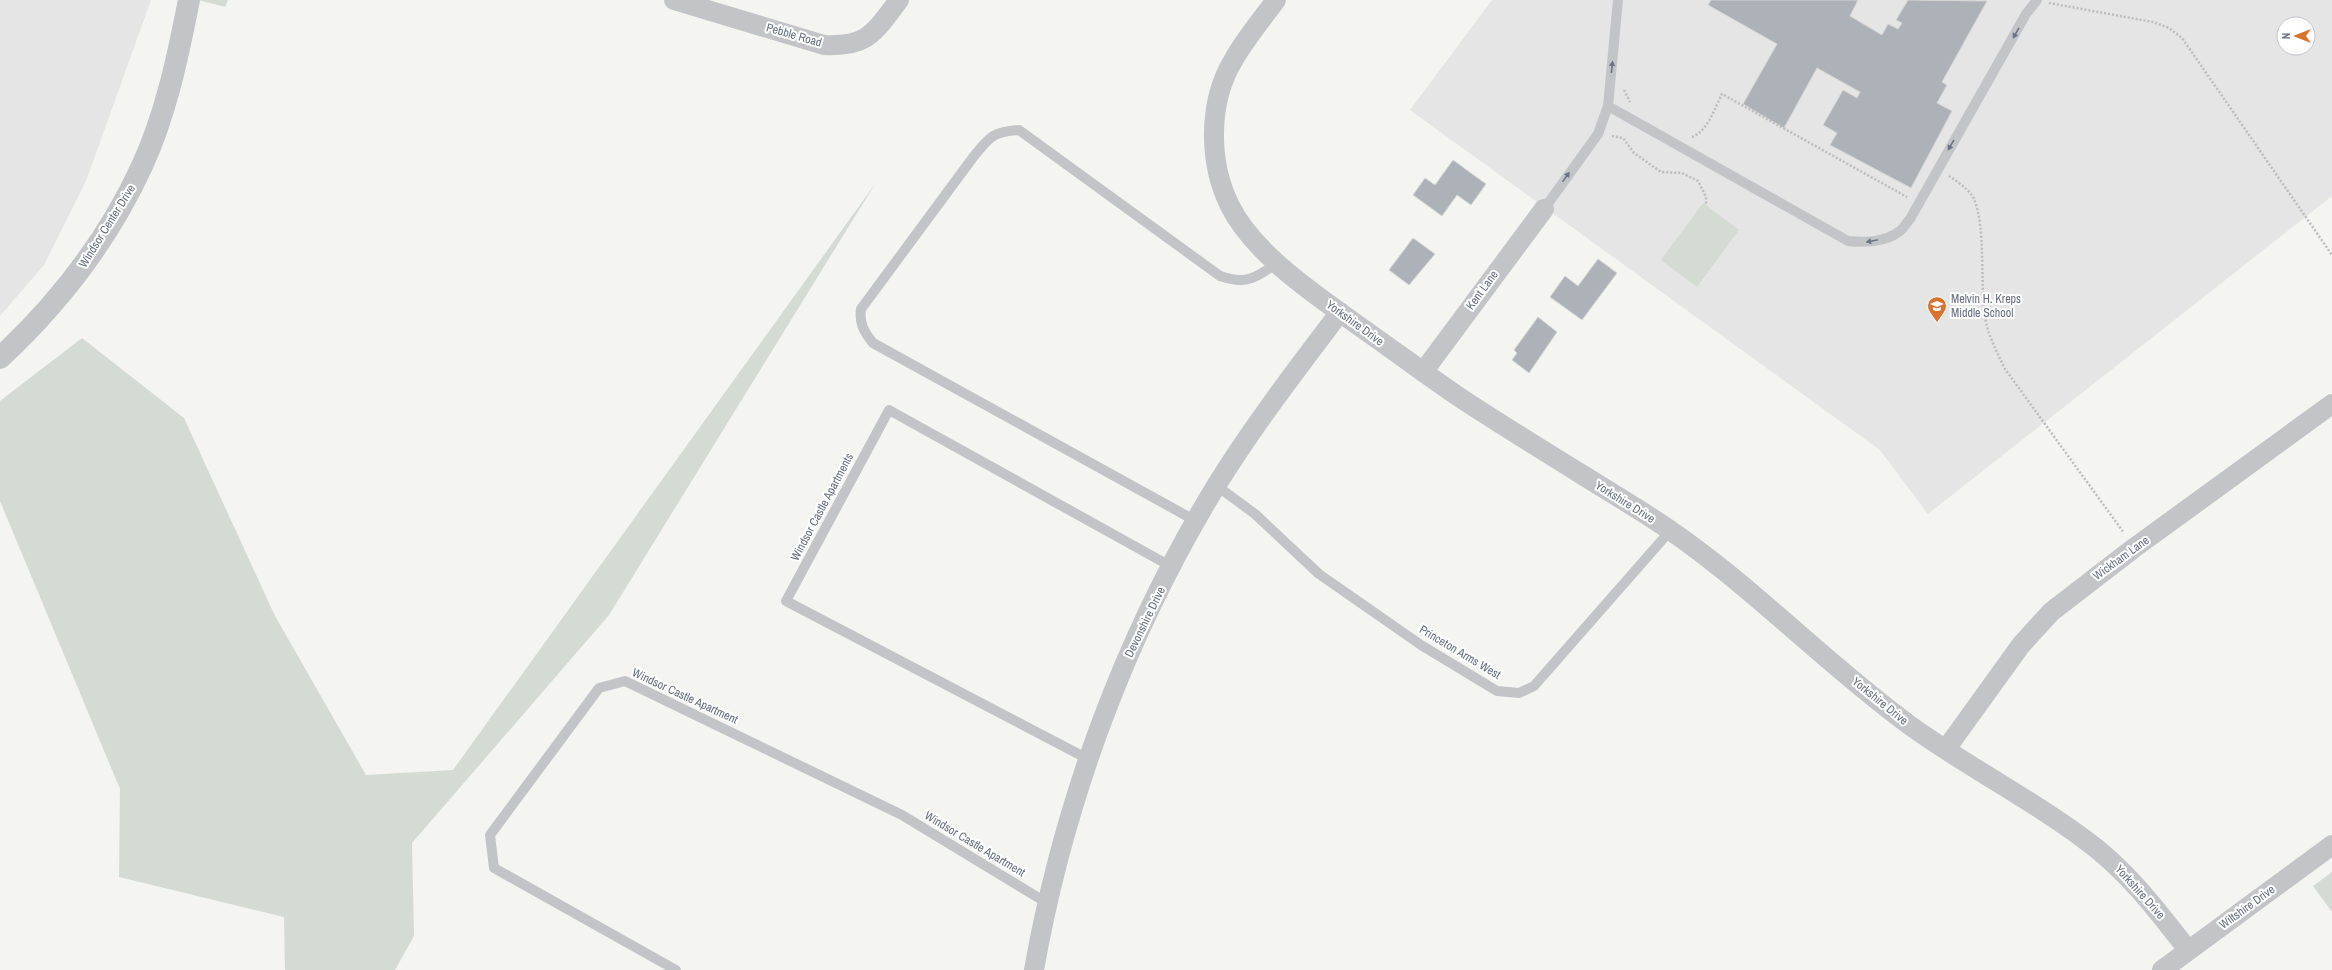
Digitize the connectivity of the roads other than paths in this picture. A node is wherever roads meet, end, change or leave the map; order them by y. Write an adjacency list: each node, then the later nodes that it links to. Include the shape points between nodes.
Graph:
1 (189, 0): 11 (street, Windsor Center Drive, via 178,56 163,108 143,165 120,211 62,294 28,332)
2 (899, 0): 6 (street, Pebble Road, via 875,32 859,42 844,46 824,45)
3 (1276, 0): 9 (street, Yorkshire Drive, via 1225,76 1214,126 1218,177 1228,202 1257,246)
4 (1618, 0): 7 (lane, one-way to 4)
5 (2037, 0): 7 (lane, one-way to 7, via 2026,14 1910,219 1900,231 1883,239 1863,243 1848,241)
6 (679, 1)
7 (1608, 106): 8 (lane, one-way to 7, via 1598,134)
8 (1544, 209): 12 (street, Kent Lane)
9 (1277, 263): 10 (street, Yorkshire Drive); 15 (lane, via 1254,279 1241,281 1220,276 1019,130 1006,131 994,134 974,156 861,309 860,319 865,332 873,342)
10 (1340, 312): 12 (street, Yorkshire Drive); 14 (street, Devonshire Drive, via 1263,415)
11 (0, 358)
12 (1423, 372): 16 (street, Yorkshire Drive)
13 (2332, 404): 18 (street, Wickham Lane, via 2078,590 2033,630)
14 (1216, 486): 15 (street, Devonshire Drive); 16 (lane, Princeton Arms West, via 1255,514 1319,574 1421,645 1497,691 1519,693 1534,686)
15 (1196, 520): 17 (street, Devonshire Drive)
16 (1670, 531): 18 (street, Yorkshire Drive, via 1779,616 1889,709)
17 (1172, 567): 19 (street, Devonshire Drive, via 1116,685); 19 (lane, Windsor Castle Apartments, via 889,410 786,600)
18 (1946, 749): 22 (street, Yorkshire Drive, via 2052,816 2114,863 2144,894)
19 (1088, 759): 21 (street, Devonshire Drive, via 1058,857)
20 (2332, 845): 22 (street, Wiltshire Drive)
21 (1047, 903): 23 (lane, Windsor Castle Apartment, via 902,815 625,680 599,688 490,835 494,868); 24 (street, Devonshire Drive)
22 (2188, 950): 25 (street, Wiltshire Drive)
23 (676, 970)
24 (1034, 970)
25 (2162, 970)

